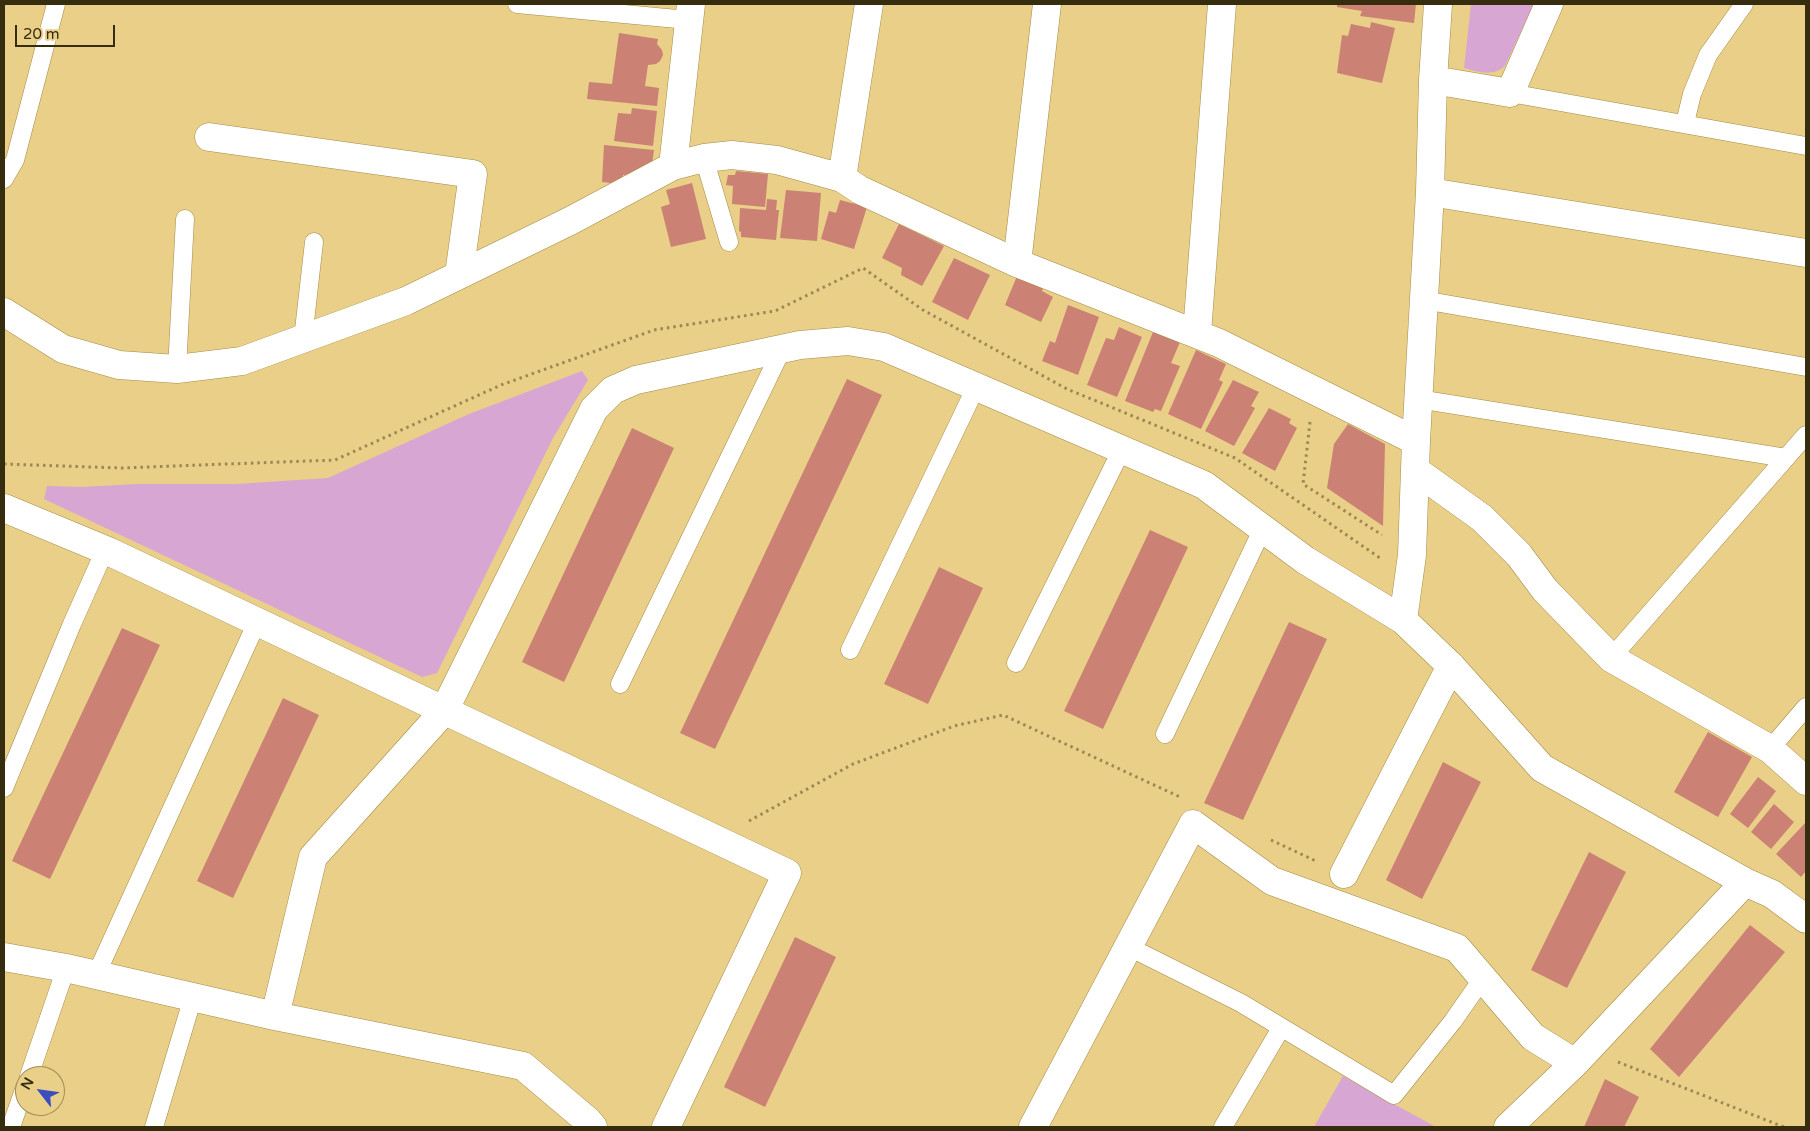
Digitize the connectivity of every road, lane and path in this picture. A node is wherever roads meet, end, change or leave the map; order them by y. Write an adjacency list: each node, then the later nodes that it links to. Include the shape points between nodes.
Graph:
1 (56, 4): 18 (lane, via 15,160)
2 (517, 4): 9 (lane)
3 (869, 4): 17 (street)
4 (1047, 4): 24 (street)
5 (1222, 4): 28 (street)
6 (1438, 4): 10 (street)
7 (1549, 4): 11 (street)
8 (1744, 4): 12 (lane, via 1708,55 1692,94)
9 (689, 12): 16 (street)
10 (1433, 80): 11 (street); 19 (street)
11 (1510, 93): 12 (lane)
12 (1685, 123): 14 (lane)
13 (209, 137): 25 (street, via 474,174)
14 (1806, 146)
15 (704, 158): 16 (street); 17 (street, via 732,155 777,160); 22 (lane)
16 (673, 166): 25 (street)
17 (842, 178): 24 (street, via 860,190)
18 (4, 179)
19 (1430, 192): 23 (street); 26 (street)
20 (185, 219): 32 (lane)
21 (314, 242): 29 (lane)
22 (729, 242)
23 (1806, 254)
24 (1017, 263): 28 (street)
25 (459, 275): 29 (street, via 406,301)
26 (1423, 300): 31 (lane); 35 (street)
27 (4, 312): 32 (street, via 62,349 119,365)
28 (1197, 333): 34 (street)
29 (303, 339): 32 (street, via 242,361)
30 (782, 349): 33 (street, via 848,341 884,347); 51 (lane); 53 (street, via 636,380 613,390 594,409)
31 (1806, 367)
32 (177, 369)
33 (976, 387): 38 (street); 47 (lane)
34 (1314, 389): 37 (street); 44 (path, via 1303,484)
35 (1418, 399): 37 (street); 39 (lane)
36 (1806, 435): 39 (lane)
37 (1416, 441): 40 (street)
38 (1122, 449): 42 (street, via 1204,485); 49 (lane)
39 (1786, 458): 48 (lane)
40 (1415, 470): 44 (street); 48 (street, via 1482,518)
41 (4, 508): 43 (street)
42 (1263, 528): 45 (street, via 1305,560); 54 (lane)
43 (105, 550): 46 (street); 57 (lane)
44 (1412, 555): 45 (street)
45 (1403, 620): 50 (street)
46 (257, 622): 53 (street); 64 (lane)
47 (850, 650)
48 (1611, 658): 55 (street)
49 (1016, 663)
50 (1452, 666): 58 (street); 59 (street, via 1542,768)
51 (620, 684)
52 (1806, 707): 55 (lane)
53 (444, 711): 67 (street, via 313,857); 73 (street, via 787,873)
54 (1165, 734)
55 (1770, 749): 56 (street)
56 (1806, 781)
57 (4, 788)
58 (1344, 874)
59 (1745, 882): 60 (street, via 1772,894); 69 (street)
60 (1806, 919)
61 (1128, 946): 65 (street, via 1193,824 1272,881 1457,948); 68 (lane, via 1241,1003); 74 (street)
62 (4, 957): 63 (street)
63 (66, 968): 64 (street); 70 (lane)
64 (96, 975): 66 (street)
65 (1483, 978): 68 (lane, via 1394,1095); 69 (street, via 1533,1037)
66 (192, 997): 67 (street); 71 (lane)
67 (276, 1016): 72 (street, via 522,1066)
68 (1280, 1028): 75 (lane)
69 (1575, 1063): 76 (street)
70 (32, 1066)
71 (154, 1127)
72 (593, 1127)
73 (666, 1127)
74 (1033, 1127)
75 (1223, 1127)
76 (1508, 1127)

